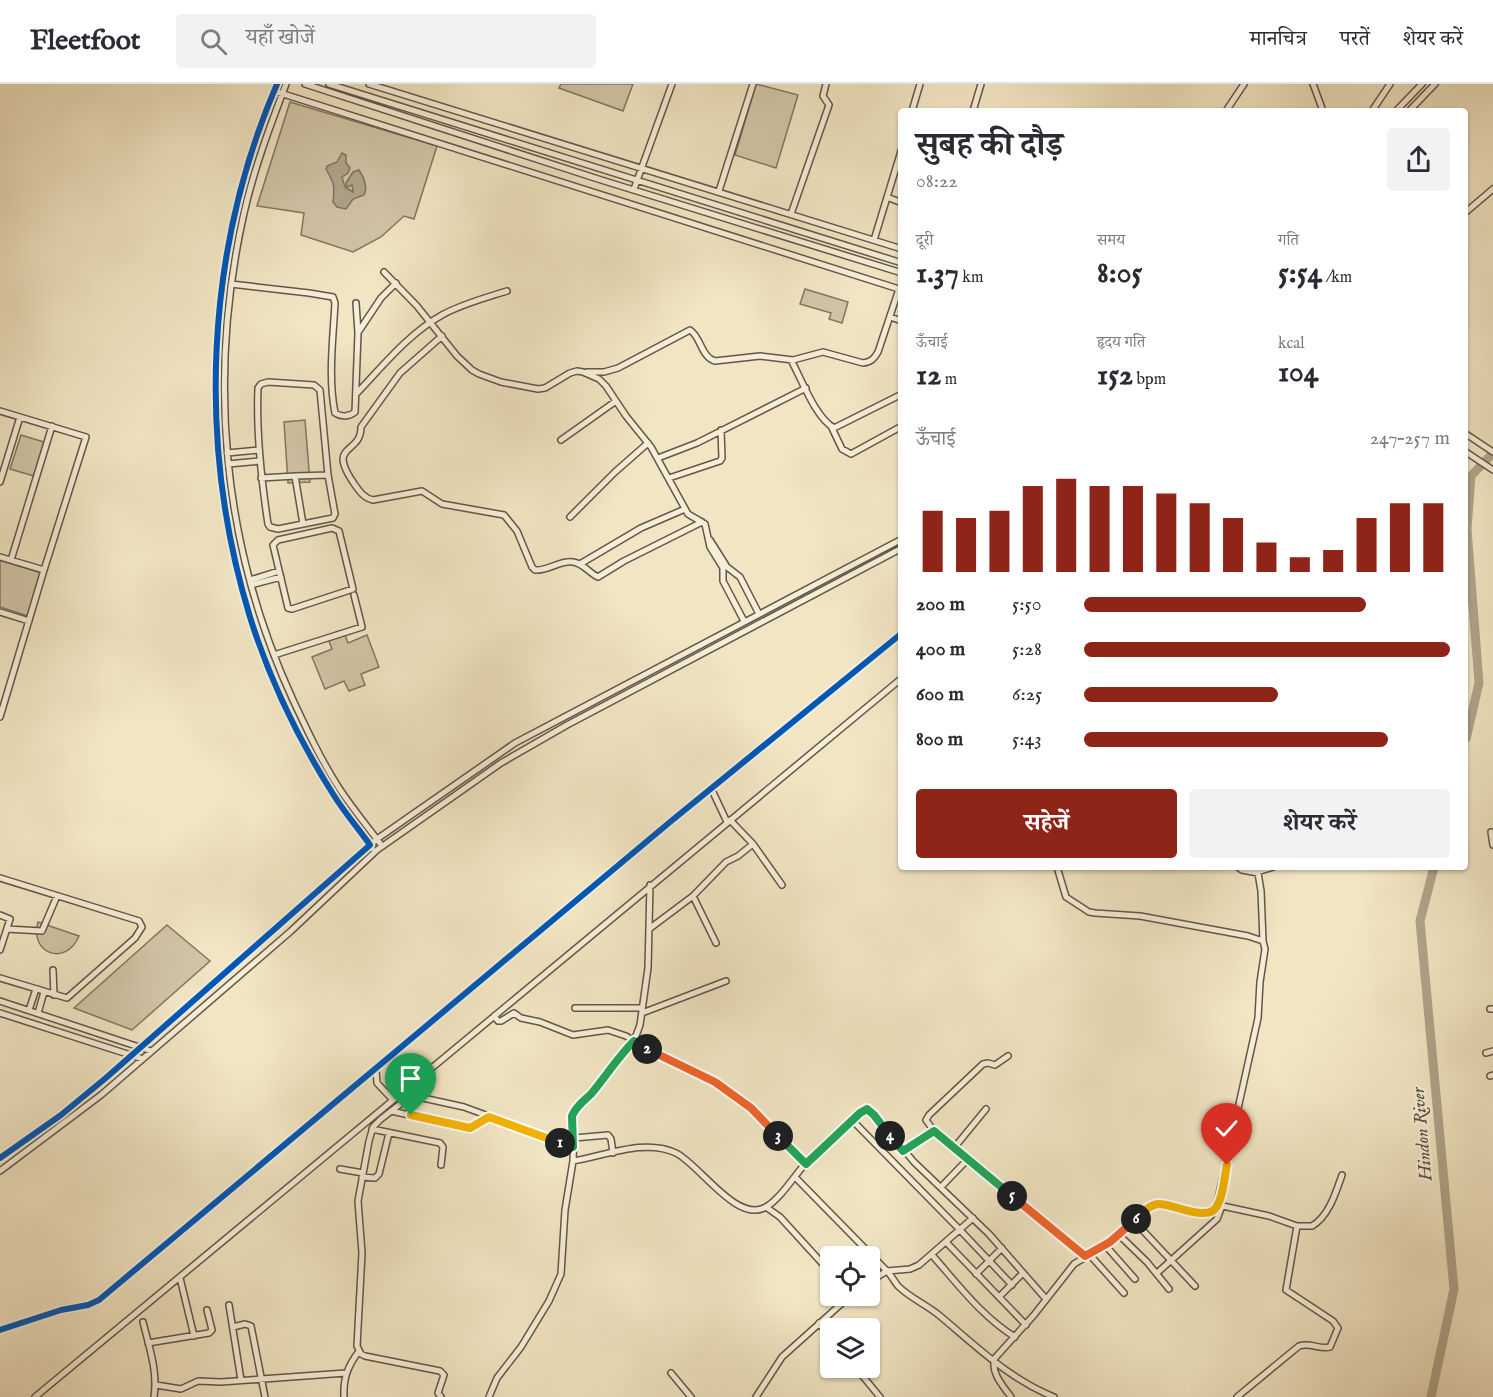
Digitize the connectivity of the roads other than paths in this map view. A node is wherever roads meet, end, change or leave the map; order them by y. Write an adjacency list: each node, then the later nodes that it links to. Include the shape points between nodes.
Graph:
1 (277, 84): 16 (street)
2 (286, 84): 17 (street)
3 (304, 84): 28 (street)
4 (329, 84): 18 (street)
5 (372, 84): 18 (street); 27 (street)
6 (672, 84): 27 (street)
7 (753, 84): 33 (street)
8 (826, 84): 37 (street, via 824,96 829,105)
9 (920, 84): 19 (street)
10 (981, 84): 20 (street)
11 (1244, 84): 21 (street)
12 (1313, 84): 22 (street)
13 (1390, 84): 23 (street)
14 (1422, 84): 24 (street)
15 (1435, 84): 25 (street)
16 (274, 91): 17 (street); 110 (street, via 240,193 221,292 216,402 224,510 251,618 271,673 322,775)
17 (282, 93): 29 (street); 44 (street, via 244,212)
18 (369, 97): 30 (street)
19 (913, 108)
20 (975, 108)
21 (1228, 108)
22 (1322, 108)
23 (1374, 108)
24 (1399, 108)
25 (1412, 108)
26 (898, 160): 34 (street)
27 (641, 167): 30 (street); 33 (street)
28 (574, 171): 29 (street); 31 (street)
29 (564, 179): 45 (street)
30 (636, 180): 31 (street); 40 (street)
31 (634, 189): 42 (street)
32 (1493, 189): 36 (street)
33 (718, 191): 37 (street)
34 (887, 197): 35 (street); 38 (street)
35 (898, 201)
36 (1468, 210)
37 (791, 214): 38 (street)
38 (874, 240): 39 (street)
39 (898, 248)
40 (898, 262)
41 (384, 272): 43 (street)
42 (898, 272)
43 (396, 283): 51 (street); 52 (street)
44 (231, 284): 57 (street, via 333,297 334,413 340,416 355,412); 71 (street, via 224,348)
45 (898, 288)
46 (507, 291): 51 (street, via 466,304)
47 (898, 295): 49 (street)
48 (356, 303): 52 (street)
49 (890, 317): 50 (street); 54 (street, via 878,352 868,363 823,352)
50 (898, 320)
51 (431, 322): 53 (street); 57 (street)
52 (358, 333): 57 (street)
53 (442, 336): 55 (street, via 472,370 528,389 545,388 570,373); 91 (street, via 389,387 361,427 360,436 343,454 345,470 361,494 370,500 422,491 442,504 504,515 517,531 535,570 571,561)
54 (791, 360): 55 (street, via 760,356 711,360 690,330 618,368); 56 (street)
55 (583, 372): 59 (street, via 606,386)
56 (806, 388): 63 (street); 65 (street)
57 (356, 394)
58 (898, 396): 63 (street, via 837,428)
59 (616, 401): 67 (street); 68 (street)
60 (0, 411): 61 (street)
61 (20, 417): 62 (street); 81 (street)
62 (52, 426): 90 (street); 92 (street, via 86,437)
63 (831, 426): 64 (street, via 842,449 851,454)
64 (898, 428)
65 (721, 430): 73 (street); 80 (street, via 720,461)
66 (1468, 435): 70 (street)
67 (561, 441)
68 (648, 443): 73 (street); 83 (street)
69 (259, 450): 71 (street); 74 (street); 77 (street, via 259,386 268,381 314,385 322,393)
70 (1493, 452)
71 (227, 453): 75 (street)
72 (1468, 453): 76 (street)
73 (658, 458): 80 (street)
74 (260, 461): 75 (street); 79 (street)
75 (228, 464): 94 (street)
76 (1493, 470)
77 (328, 475): 78 (street); 85 (street, via 334,517)
78 (295, 476): 79 (street); 85 (street)
79 (261, 478): 85 (street, via 270,527)
80 (669, 478): 82 (street)
81 (0, 482)
82 (685, 509): 84 (street); 91 (street, via 642,528)
83 (570, 517)
84 (702, 522): 86 (street); 91 (street, via 598,577)
85 (303, 524)
86 (708, 538): 96 (street, via 727,567 740,577); 98 (street)
87 (898, 541): 96 (street)
88 (898, 550): 100 (street)
89 (0, 556): 90 (street)
90 (11, 560): 92 (street)
91 (580, 564)
92 (44, 570): 99 (street)
93 (280, 574): 93 (street, via 275,542 335,528 353,589 289,609); 94 (street)
94 (250, 583): 102 (street)
95 (354, 595): 102 (street, via 362,627)
96 (757, 609): 98 (street)
97 (0, 612): 99 (street)
98 (742, 619): 100 (street); 108 (street, via 515,743)
99 (29, 621): 104 (street)
100 (746, 630): 112 (street, via 522,750)
101 (898, 636): 105 (street)
102 (274, 655): 108 (street, via 306,729 339,787)
103 (898, 681): 106 (street)
104 (0, 717)
105 (711, 788): 106 (street); 148 (street)
106 (729, 821): 109 (street); 119 (street)
107 (1491, 832): 111 (street)
108 (377, 839): 110 (street); 112 (street)
109 (753, 844): 120 (street); 122 (street, via 726,862)
110 (370, 845): 113 (street); 143 (street)
111 (1493, 845)
112 (382, 846): 113 (street)
113 (375, 852): 144 (street, via 291,931)
114 (1059, 870): 126 (street, via 1066,897 1089,912 1140,916)
115 (1242, 870): 117 (street)
116 (1263, 870): 117 (street)
117 (1257, 872): 126 (street)
118 (0, 878): 121 (street)
119 (650, 885): 124 (street); 141 (street)
120 (782, 885)
121 (57, 896): 125 (street, via 42,931); 134 (street, via 139,921 142,927 135,938 67,998)
122 (693, 896): 124 (street); 127 (street)
123 (0, 915): 125 (street, via 9,919)
124 (649, 928): 138 (street)
125 (7, 929): 128 (street)
126 (1263, 941): 173 (street, via 1258,1018)
127 (716, 943)
128 (0, 950)
129 (53, 970): 134 (street)
130 (0, 978): 132 (street)
131 (726, 981): 138 (street)
132 (36, 989): 133 (street); 137 (street)
133 (44, 992): 134 (street); 139 (street)
134 (54, 995)
135 (0, 1001): 137 (street)
136 (574, 1008): 138 (street)
137 (29, 1010): 139 (street)
138 (642, 1010): 142 (street)
139 (38, 1013): 143 (street)
140 (0, 1014): 145 (street)
141 (494, 1016): 142 (street, via 501,1021 514,1013 573,1035 608,1030); 149 (street)
142 (634, 1041): 157 (street, via 574,1111); 165 (street, via 715,1082 751,1108)
143 (139, 1048): 144 (street); 145 (street)
144 (151, 1051): 147 (street)
145 (131, 1055): 147 (street); 162 (street, via 61,1114)
146 (1008, 1056): 155 (street, via 999,1064 983,1064 929,1115 926,1120)
147 (143, 1059): 168 (street)
148 (376, 1070): 149 (street, via 377,1083); 208 (street, via 99,1300)
149 (393, 1100): 193 (street)
150 (986, 1109): 159 (street)
151 (391, 1111): 152 (street, via 470,1128); 152 (street, via 414,1096); 154 (street)
152 (489, 1117): 158 (street)
153 (852, 1120): 160 (street, via 867,1109); 165 (street); 178 (street)
154 (372, 1129): 156 (street); 169 (street)
155 (934, 1131): 159 (street); 160 (street)
156 (388, 1133): 166 (street, via 440,1143 444,1147); 169 (street, via 379,1174 375,1178)
157 (574, 1138): 158 (street); 161 (street, via 608,1135)
158 (573, 1147): 164 (street)
159 (954, 1148): 163 (street)
160 (903, 1151): 172 (street)
161 (613, 1153): 164 (street); 174 (street, via 648,1147 674,1152 741,1207)
162 (0, 1158)
163 (968, 1159): 172 (street); 184 (street)
164 (573, 1161): 225 (street, via 564,1210 558,1285 521,1347 497,1378)
165 (806, 1164): 171 (street)
166 (441, 1165)
167 (340, 1169): 169 (street)
168 (0, 1171)
169 (362, 1175): 212 (street, via 358,1201 362,1253)
170 (1342, 1175): 177 (street, via 1321,1219 1312,1226)
171 (795, 1177): 174 (street); 188 (street)
172 (941, 1187): 175 (street)
173 (1220, 1205): 176 (street, via 1202,1213 1156,1204); 177 (street); 187 (street, via 1217,1219)
174 (766, 1207): 185 (street)
175 (973, 1218): 178 (street); 182 (street)
176 (1134, 1221): 179 (street); 187 (street)
177 (1297, 1226): 231 (street, via 1286,1290 1333,1321 1338,1331 1328,1348 1299,1346)
178 (960, 1230): 180 (street); 186 (street)
179 (1118, 1234): 181 (street); 190 (street)
180 (946, 1242): 183 (street); 191 (street)
181 (1105, 1245): 184 (street); 194 (street)
182 (1002, 1248): 186 (street); 189 (street)
183 (932, 1255): 188 (street, via 915,1267); 210 (street, via 1002,1329)
184 (1087, 1255): 198 (street); 200 (street, via 1074,1264)
185 (820, 1261)
186 (989, 1261): 191 (street); 195 (street)
187 (1170, 1261): 190 (street); 196 (street)
188 (887, 1270): 192 (street); 213 (street, via 906,1293)
189 (1023, 1273): 195 (street); 200 (street)
190 (1157, 1273): 197 (street)
191 (976, 1274): 199 (street)
192 (880, 1275)
193 (180, 1278): 209 (street); 220 (street)
194 (1136, 1279)
195 (1012, 1285): 199 (street)
196 (1195, 1286)
197 (1169, 1289)
198 (1124, 1293)
199 (999, 1297): 206 (street)
200 (1046, 1299): 206 (street)
201 (229, 1305): 207 (street)
202 (839, 1306): 205 (street)
203 (207, 1310): 209 (street, via 212,1332)
204 (143, 1322): 211 (street)
205 (819, 1323): 227 (street, via 782,1357)
206 (1026, 1325): 210 (street)
207 (233, 1327): 216 (street, via 251,1326); 218 (street)
208 (0, 1330)
209 (194, 1336): 211 (street)
210 (1015, 1337): 213 (street)
211 (148, 1343): 219 (street)
212 (359, 1351): 214 (street); 224 (street, via 365,1356 440,1371 444,1375 438,1393)
213 (994, 1361): 229 (street, via 995,1372); 230 (street, via 1021,1381)
214 (346, 1373): 216 (street); 223 (street)
215 (671, 1373): 226 (street)
216 (262, 1378): 218 (street); 222 (street)
217 (864, 1378): 228 (street)
218 (241, 1380): 219 (street, via 194,1382 181,1389)
219 (156, 1385): 221 (street)
220 (34, 1397)
221 (154, 1397)
222 (265, 1397)
223 (344, 1397)
224 (441, 1397)
225 (489, 1397)
226 (691, 1397)
227 (756, 1397)
228 (880, 1397)
229 (1011, 1397)
230 (1054, 1397)
231 (1238, 1397)

